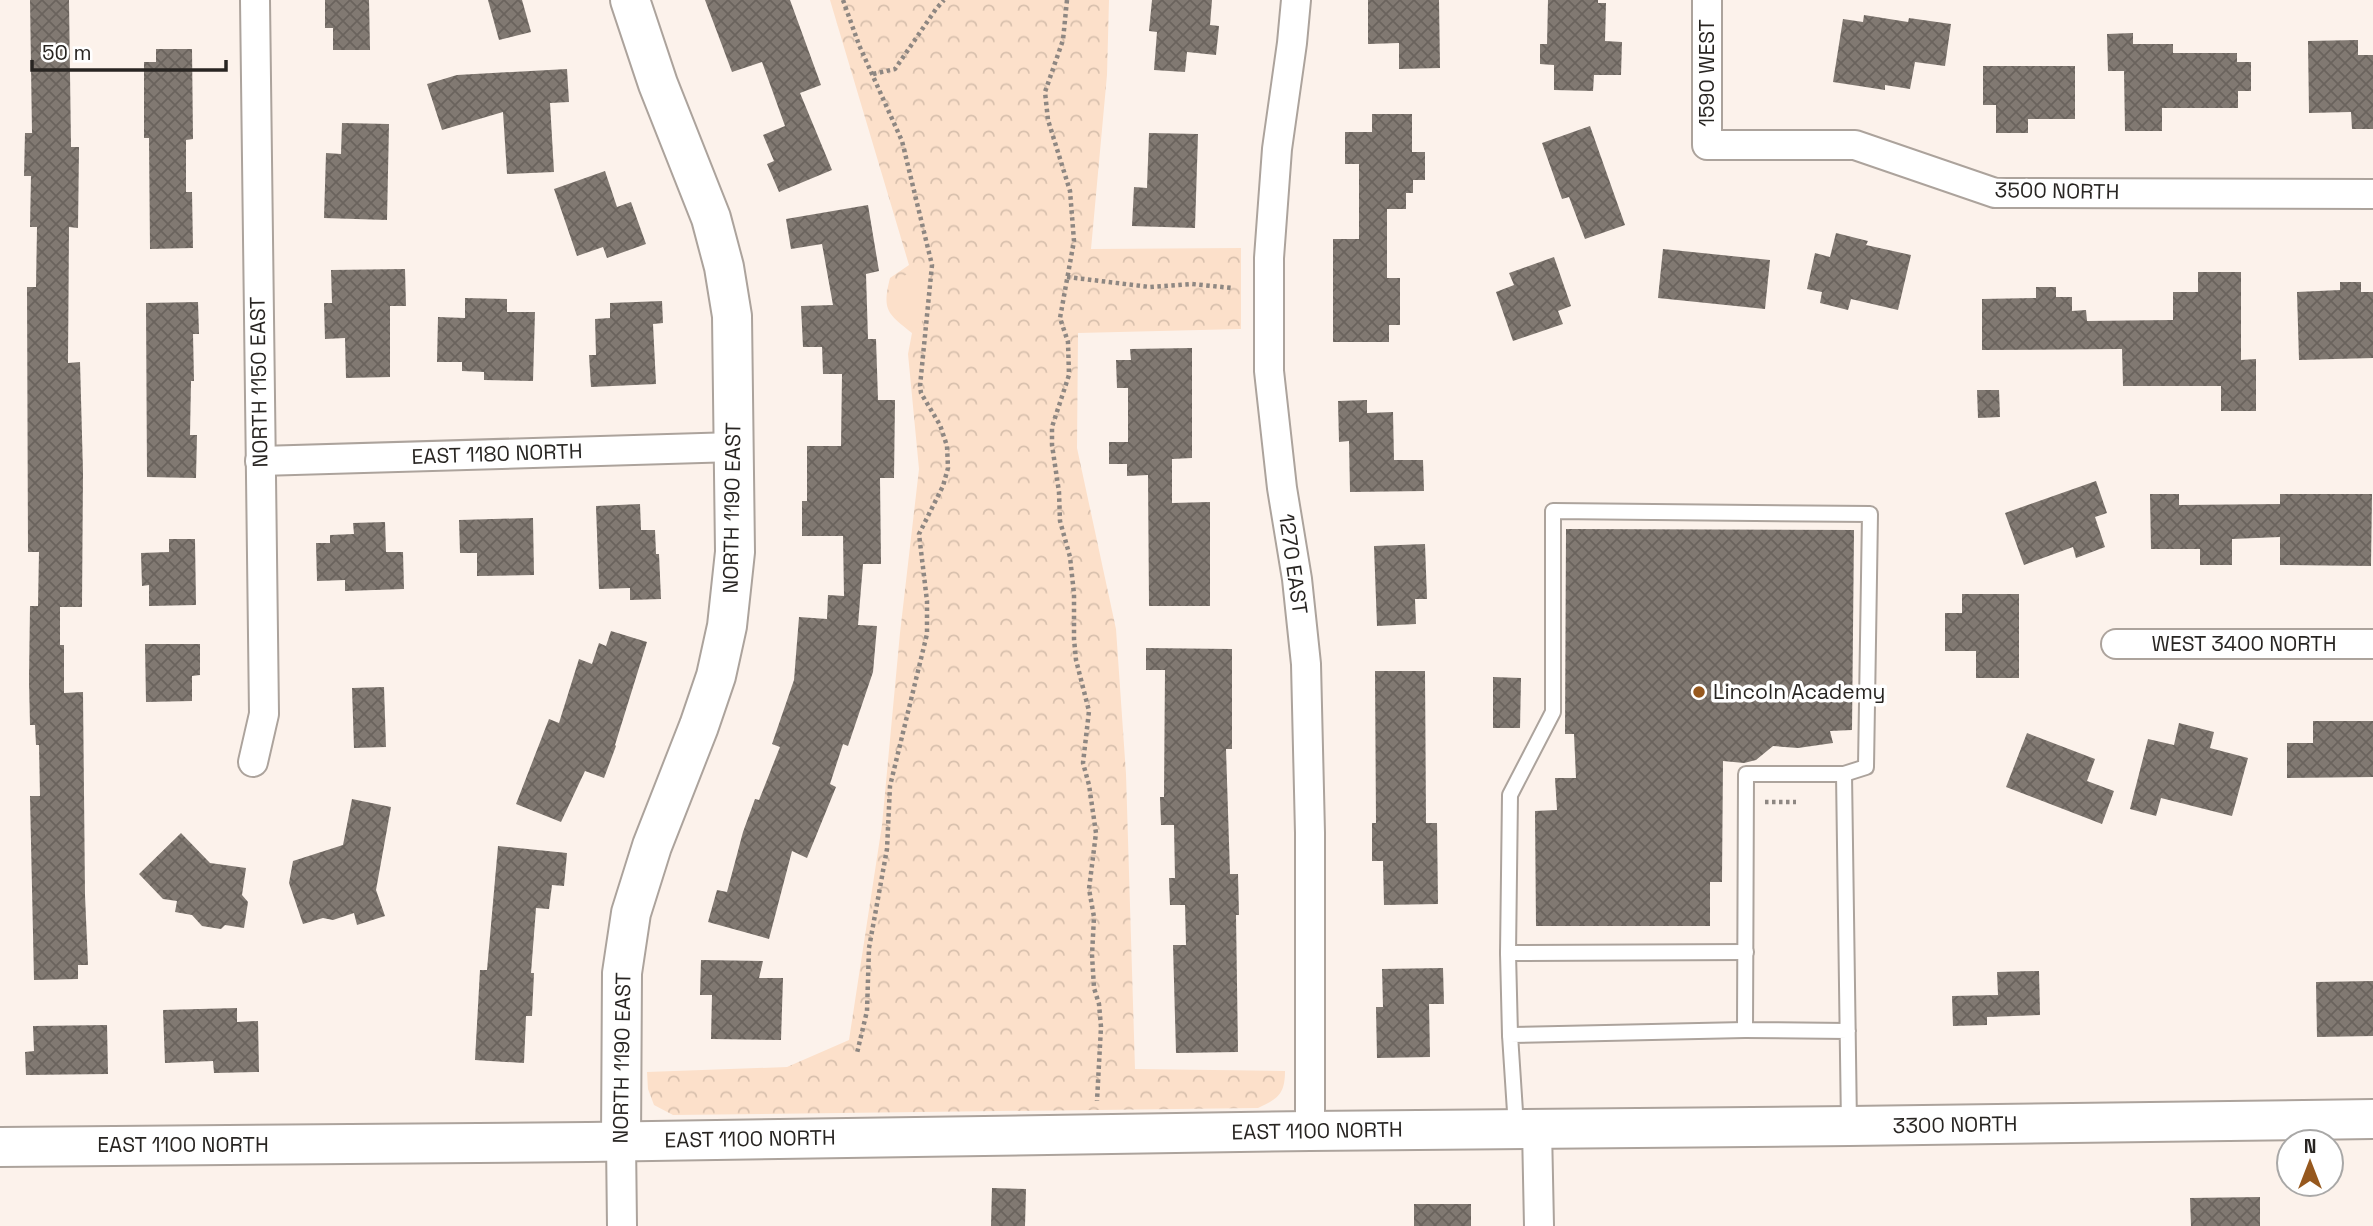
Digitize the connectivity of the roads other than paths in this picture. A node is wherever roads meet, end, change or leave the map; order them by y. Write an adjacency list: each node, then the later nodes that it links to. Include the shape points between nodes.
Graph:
1 (255, 0): 8 (street, NORTH 1150 EAST)
2 (630, 0): 7 (street, NORTH 1190 EAST, via 711,219 724,267 732,316)
3 (1296, 0): 21 (street, 1270 EAST, via 1269,258 1269,371 1306,664)
4 (1706, 0): 5 (street, 1590 WEST)
5 (1707, 145): 6 (street, 3500 NORTH, via 1855,145 1995,193)
6 (2373, 194)
7 (735, 447): 8 (street, EAST 1180 NORTH); 22 (street, NORTH 1190 EAST, via 735,552 716,677 631,913 622,973)
8 (260, 461): 11 (street, NORTH 1150 EAST, via 264,715)
9 (2116, 644): 10 (street, WEST 3400 NORTH)
10 (2373, 644)
11 (253, 762)
12 (1844, 774): 13 (lane, via 1746,774); 14 (lane, via 1866,767 1870,514 1553,511 1553,712 1510,795); 16 (lane)
13 (1746, 952): 14 (lane); 15 (lane)
14 (1508, 953): 17 (lane)
15 (1745, 1030): 16 (lane); 17 (lane)
16 (1848, 1031): 19 (lane)
17 (1510, 1035): 20 (lane)
18 (2373, 1119): 19 (street, 3300 NORTH)
19 (1849, 1126): 20 (street, 3300 NORTH)
20 (1518, 1129): 21 (street, EAST 1100 NORTH); 25 (street)
21 (1310, 1130): 22 (street, EAST 1100 NORTH)
22 (621, 1141): 23 (street, EAST 1100 NORTH); 24 (street, NORTH 1190 EAST)
23 (0, 1147)
24 (622, 1226)
25 (1539, 1226)

